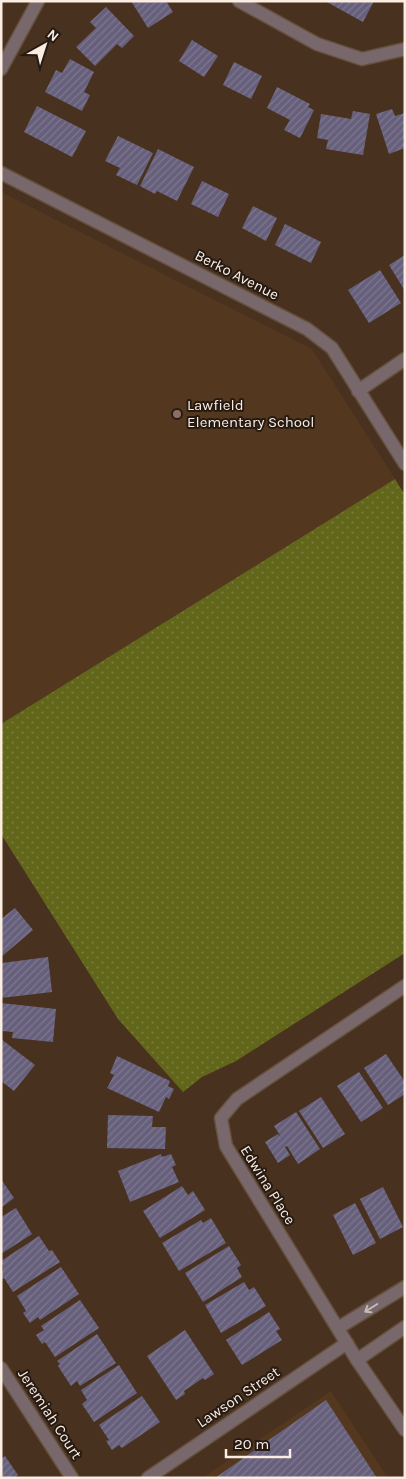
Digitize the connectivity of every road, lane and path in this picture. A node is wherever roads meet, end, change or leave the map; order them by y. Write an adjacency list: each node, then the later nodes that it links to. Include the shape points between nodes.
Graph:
1 (38, 1): 4 (street)
2 (239, 1): 3 (street, via 317,44 362,59)
3 (405, 49)
4 (1, 69)
5 (1, 173): 7 (street, Berko Avenue, via 307,329 332,348)
6 (405, 359): 7 (street)
7 (358, 391): 8 (street, Berko Avenue)
8 (405, 464)
9 (405, 986): 12 (street, Edwina Place, via 237,1099 221,1118 226,1146)
10 (405, 1287): 12 (street, one-way to 12)
11 (405, 1327): 14 (street)
12 (338, 1328): 13 (street, Edwina Place)
13 (347, 1343): 14 (street, Edwina Place); 18 (street, Lawson Street)
14 (357, 1360): 16 (street, Edwina Place)
15 (1, 1368): 17 (street, Jeremiah Court)
16 (405, 1430)
17 (72, 1478)
18 (148, 1478)

